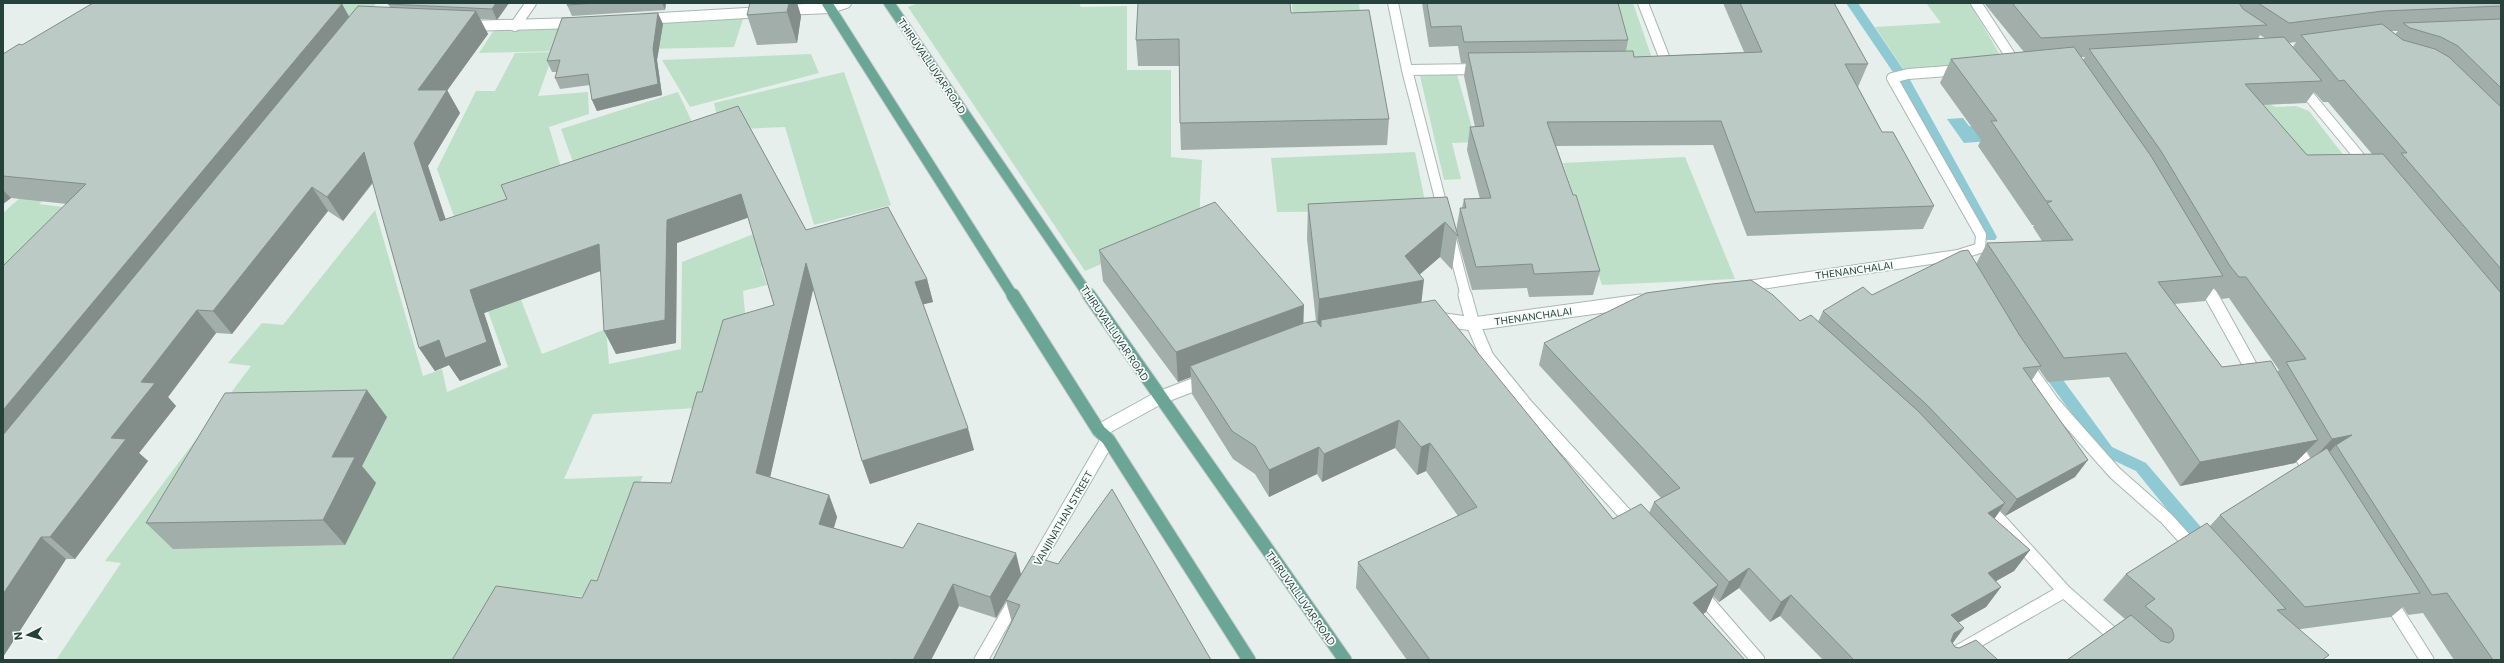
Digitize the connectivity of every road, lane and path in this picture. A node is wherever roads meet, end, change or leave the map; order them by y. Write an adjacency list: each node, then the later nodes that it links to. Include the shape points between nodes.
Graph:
1 (531, 3): 11 (street)
2 (846, 3): 7 (street)
3 (889, 3): 31 (main road, THIRUVALLUVAR ROAD)
4 (1393, 3): 16 (street)
5 (1643, 3): 12 (street, via 1664,67)
6 (1976, 3): 13 (street, via 2021,66)
7 (829, 5): 8 (street); 33 (main road)
8 (633, 19)
9 (586, 22): 11 (street)
10 (459, 26): 11 (street)
11 (515, 26)
12 (1682, 67)
13 (2002, 67)
14 (1494, 69): 16 (street)
15 (1971, 69): 19 (street, THENANCHALAI, via 1908,74 1892,78 1981,236 1980,248)
16 (1407, 70): 27 (street)
17 (2293, 76): 18 (street)
18 (2372, 172)
19 (1958, 255): 21 (street); 22 (street, THENANCHALAI)
20 (2195, 266): 30 (street)
21 (1966, 267)
22 (1756, 285): 23 (street, THENANCHALAI); 24 (street)
23 (1732, 288)
24 (1767, 295)
25 (1654, 299): 27 (street, THENANCHALAI)
26 (1423, 321): 27 (street, THENANCHALAI, via 1436,319)
27 (1473, 324): 36 (street, via 1487,357 1511,387)
28 (2016, 350): 37 (street, via 2053,403 2114,473 2167,519)
29 (1218, 376): 31 (street)
30 (2263, 390)
31 (1159, 398): 33 (street); 43 (main road, THIRUVALLUVAR ROAD)
32 (2285, 431): 34 (street)
33 (1104, 435): 41 (street, VANJINATHAN STREET); 42 (main road)
34 (2319, 485)
35 (1974, 492): 40 (street)
36 (1646, 537)
37 (2203, 560)
38 (1689, 582): 44 (street)
39 (2381, 586): 47 (street)
40 (2064, 591): 45 (street); 46 (street)
41 (981, 660)
42 (1249, 660)
43 (1345, 660)
44 (1758, 660)
45 (1944, 660)
46 (2142, 660)
47 (2427, 660)

